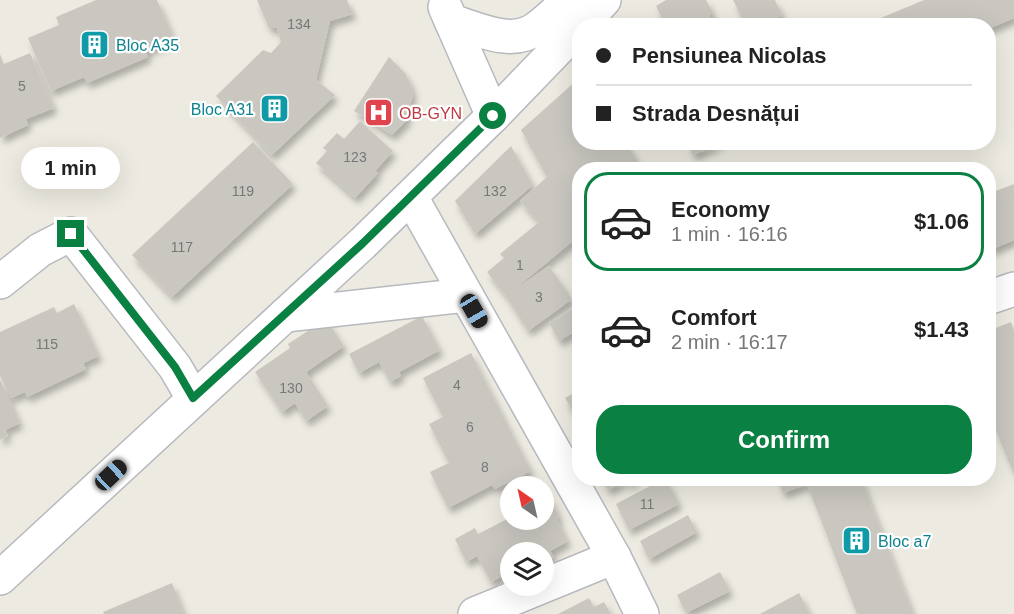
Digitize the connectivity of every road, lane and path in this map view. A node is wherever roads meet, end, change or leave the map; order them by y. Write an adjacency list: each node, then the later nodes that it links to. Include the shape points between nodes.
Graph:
1 (569, 0): 3 (street, via 536,30 523,36 502,37)
2 (604, 0): 4 (street)
3 (447, 10): 6 (street)
4 (587, 18)
5 (572, 34): 6 (street)
6 (493, 116): 7 (street)
7 (411, 197): 10 (street); 12 (street)
8 (0, 282): 13 (street, via 40,250 71,234 175,367)
9 (1014, 289): 11 (street)
10 (466, 295): 12 (street); 14 (street)
11 (996, 295)
12 (285, 315): 13 (street)
13 (193, 398): 17 (street)
14 (572, 483)
15 (574, 486): 16 (street)
16 (614, 557): 18 (street); 19 (street)
17 (0, 578)
18 (475, 614)
19 (642, 614)

